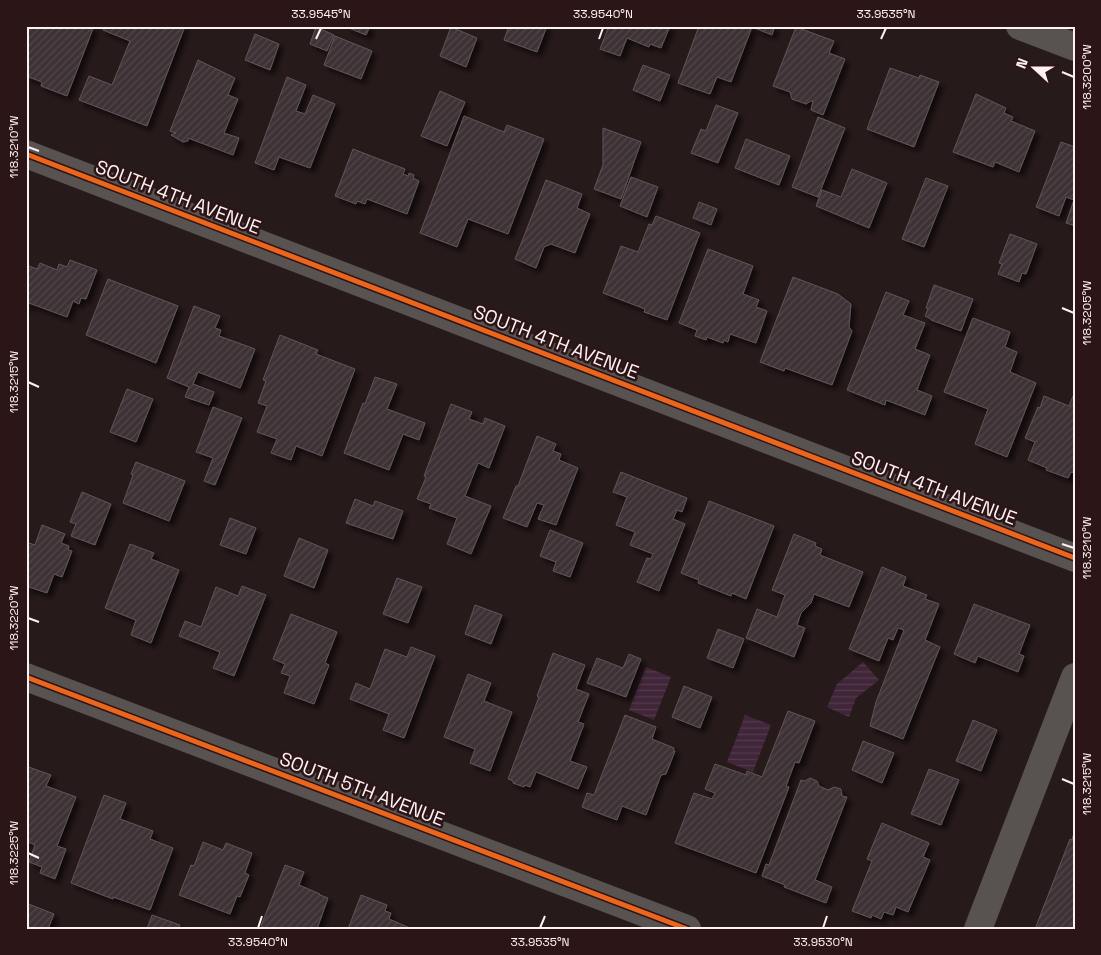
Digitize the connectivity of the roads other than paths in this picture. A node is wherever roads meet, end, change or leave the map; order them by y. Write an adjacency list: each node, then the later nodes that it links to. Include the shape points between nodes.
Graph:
1 (1020, 26): 2 (street)
2 (1075, 47)
3 (26, 154): 4 (street, SOUTH 4TH AVENUE)
4 (1075, 558)
5 (26, 677): 7 (street, SOUTH 5TH AVENUE)
6 (1075, 677): 8 (street)
7 (688, 929)
8 (978, 929)

